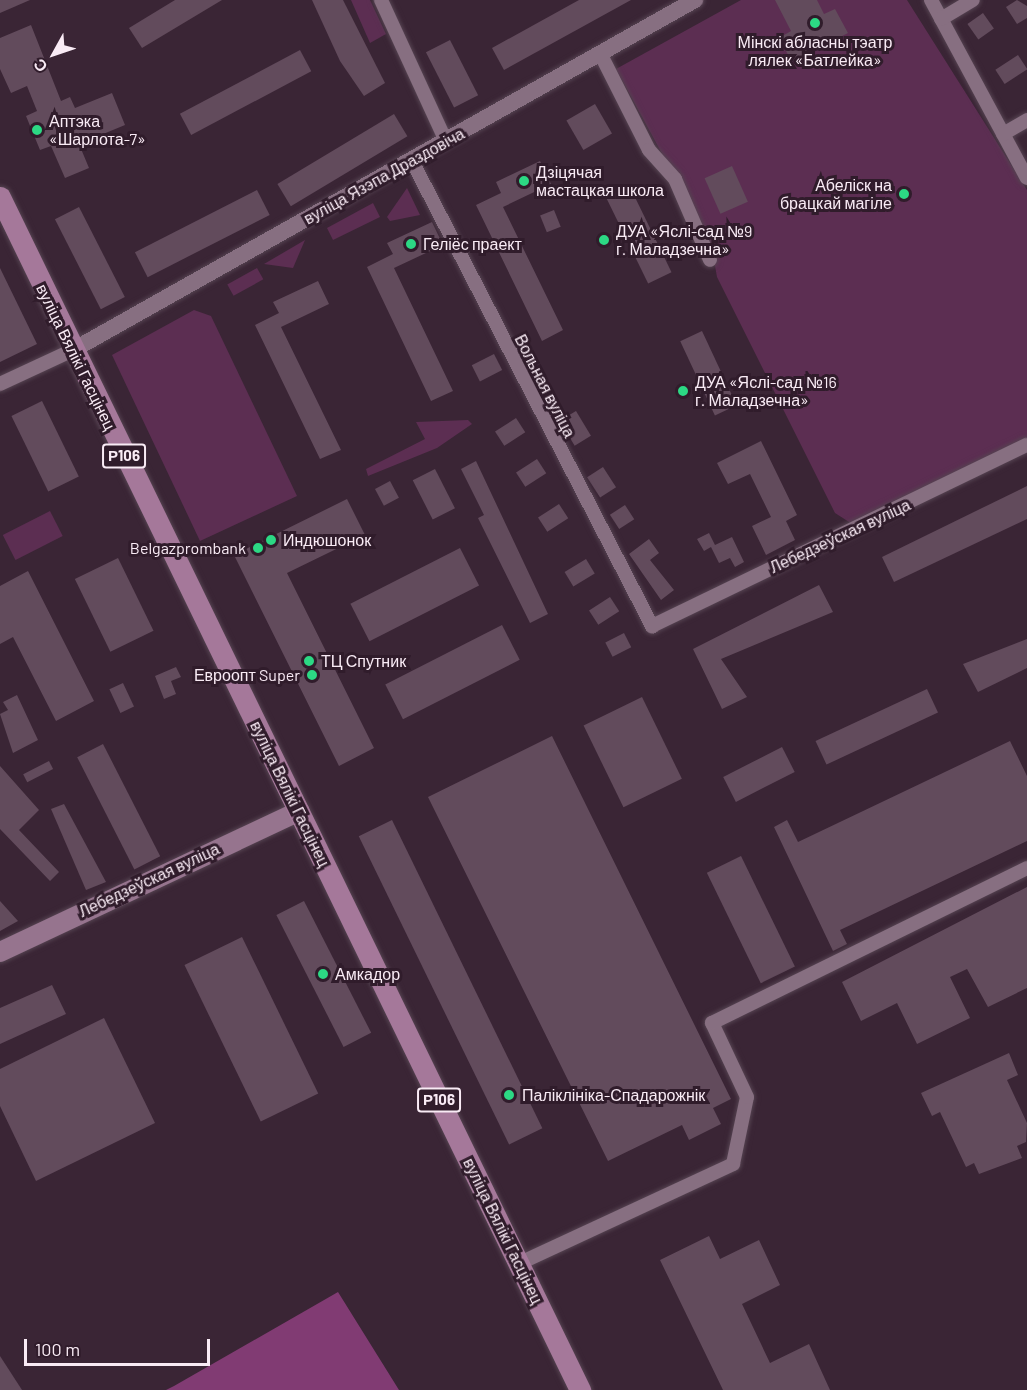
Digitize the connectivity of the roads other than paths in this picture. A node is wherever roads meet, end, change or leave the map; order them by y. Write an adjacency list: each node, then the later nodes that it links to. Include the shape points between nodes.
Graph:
1 (381, 0): 9 (street)
2 (695, 0): 6 (street, вуліца Язэпа Драздовіча)
3 (931, 0): 5 (street)
4 (973, 0): 5 (street)
5 (941, 19): 8 (street)
6 (601, 55): 9 (street, вуліца Язэпа Драздовіча); 13 (street, via 650,150 675,179)
7 (1027, 120): 8 (street)
8 (1003, 134): 11 (street)
9 (446, 141): 10 (street, вуліца Язэпа Драздовіча)
10 (411, 159): 14 (street, вуліца Язэпа Драздовіча); 17 (street, Вольная вуліца)
11 (1027, 178)
12 (0, 197): 14 (main road, вуліца Вялікі Гасцінец / Р106)
13 (710, 260)
14 (73, 350): 15 (street); 18 (main road, вуліца Вялікі Гасцінец / Р106)
15 (0, 384)
16 (1027, 445): 17 (street, Лебедзеўская вуліца)
17 (652, 626)
18 (299, 811): 20 (main road, Лебедзеўская вуліца); 21 (main road, вуліца Вялікі Гасцінец / Р106)
19 (1027, 868): 21 (street, via 712,1023 747,1097 734,1164 554,1240)
20 (0, 952)
21 (518, 1264): 22 (main road, вуліца Вялікі Гасцінец / Р106)
22 (580, 1390)

